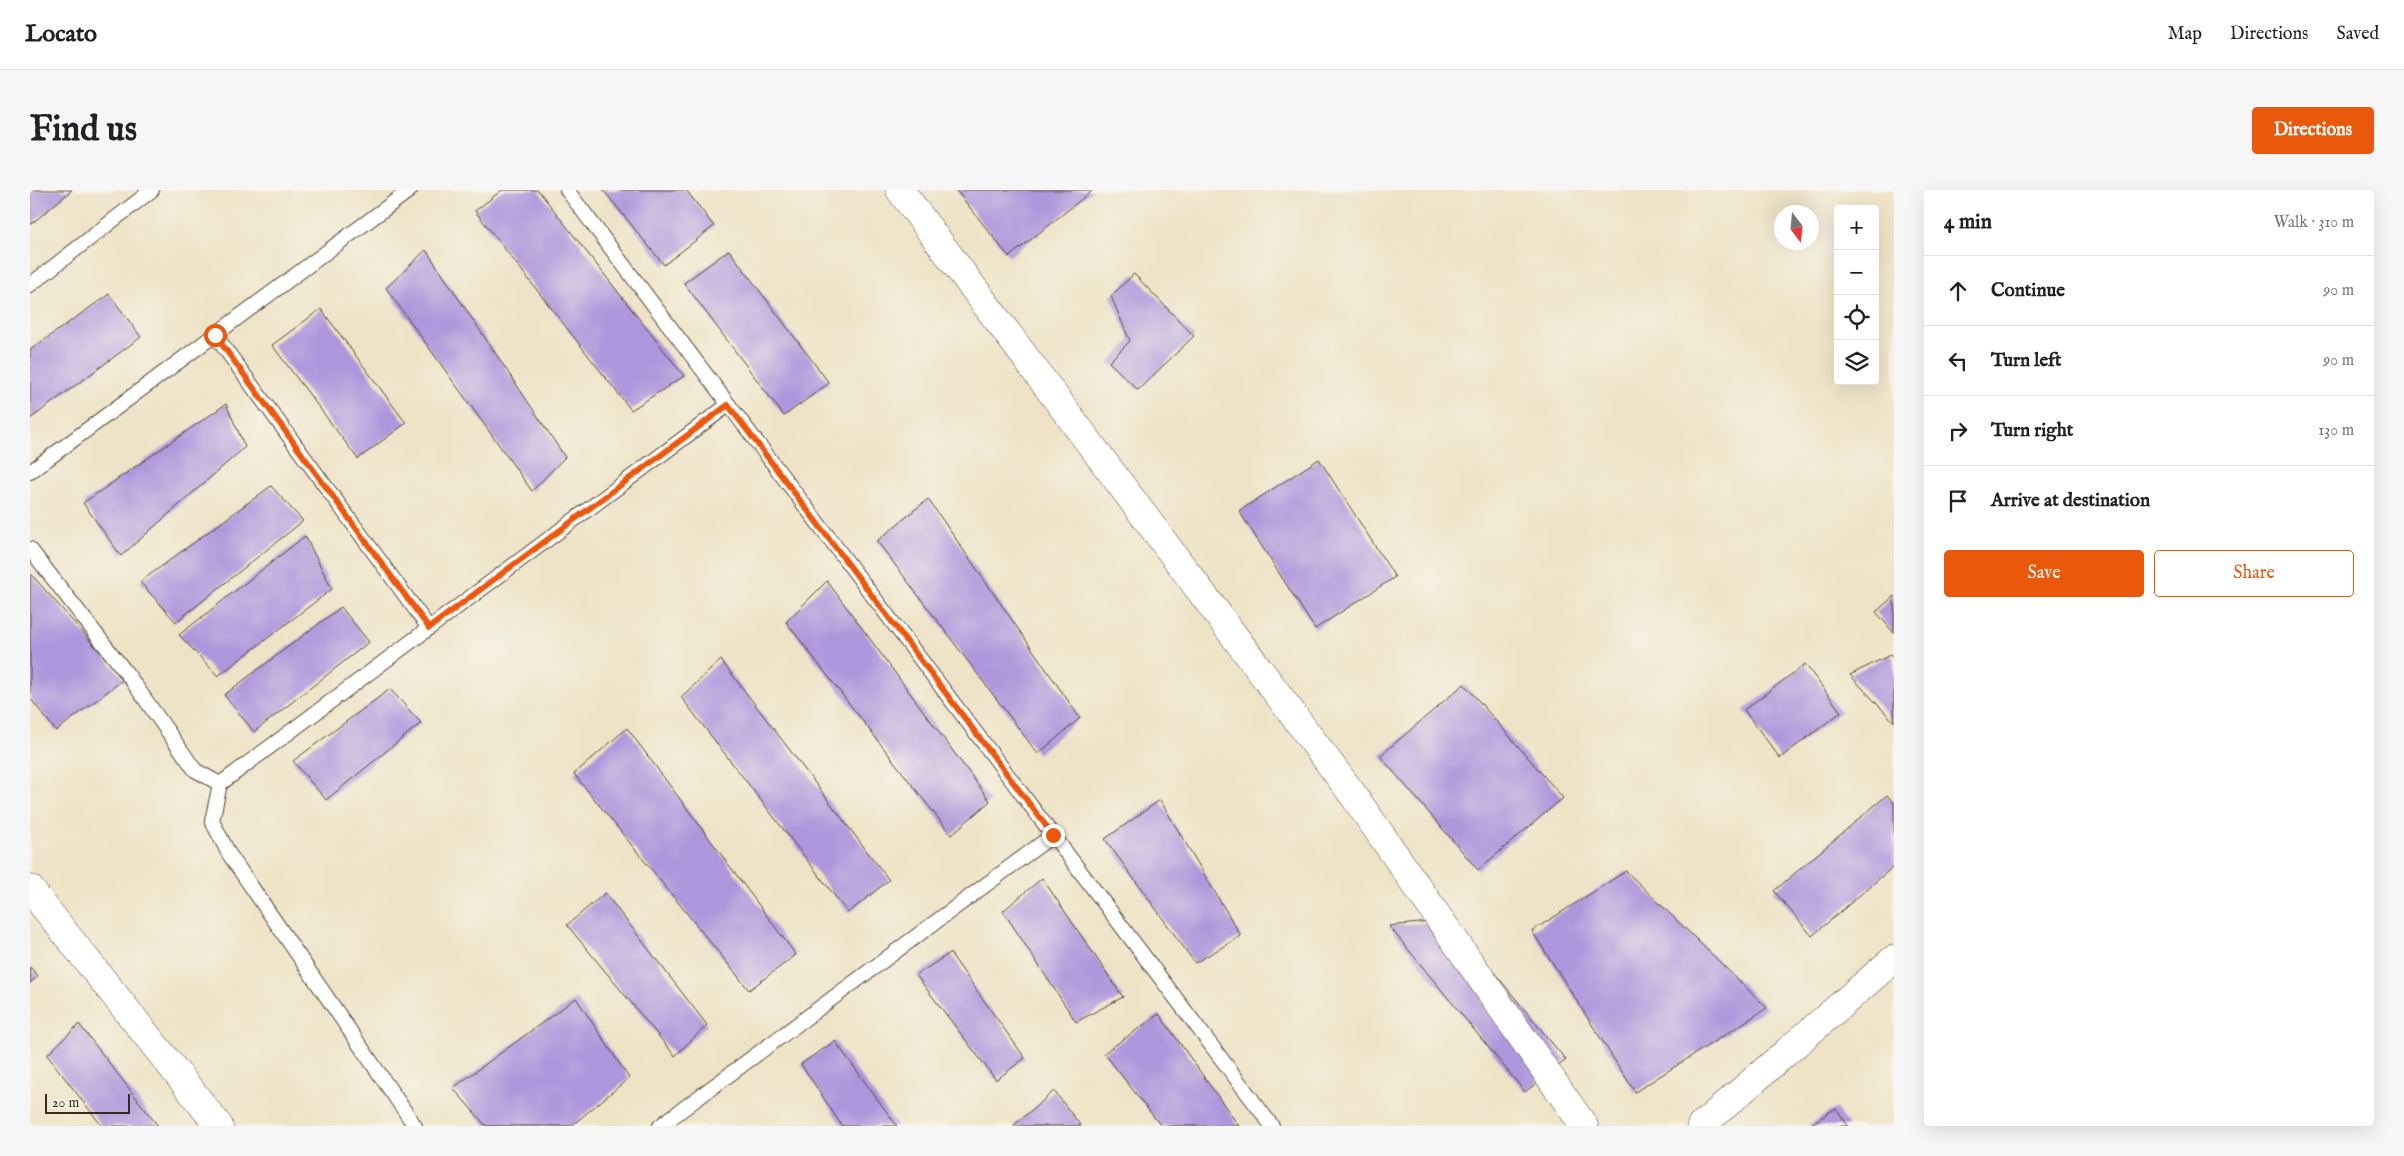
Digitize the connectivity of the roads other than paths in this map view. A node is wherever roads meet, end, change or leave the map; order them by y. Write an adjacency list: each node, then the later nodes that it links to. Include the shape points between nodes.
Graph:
1 (152, 190): 5 (lane)
2 (410, 190): 6 (lane)
3 (567, 190): 7 (lane)
4 (900, 190): 19 (street, via 1351,792)
5 (30, 284)
6 (215, 335): 8 (lane); 10 (lane)
7 (728, 405): 10 (lane); 12 (lane)
8 (30, 472)
9 (30, 549): 11 (lane, via 128,675 196,770)
10 (429, 628): 11 (lane)
11 (220, 784): 16 (lane, via 212,821 229,854)
12 (1053, 835): 17 (lane); 18 (lane)
13 (30, 889): 15 (street)
14 (1894, 959): 20 (street)
15 (219, 1126)
16 (415, 1126)
17 (660, 1126)
18 (1272, 1126)
19 (1584, 1126)
20 (1701, 1126)

